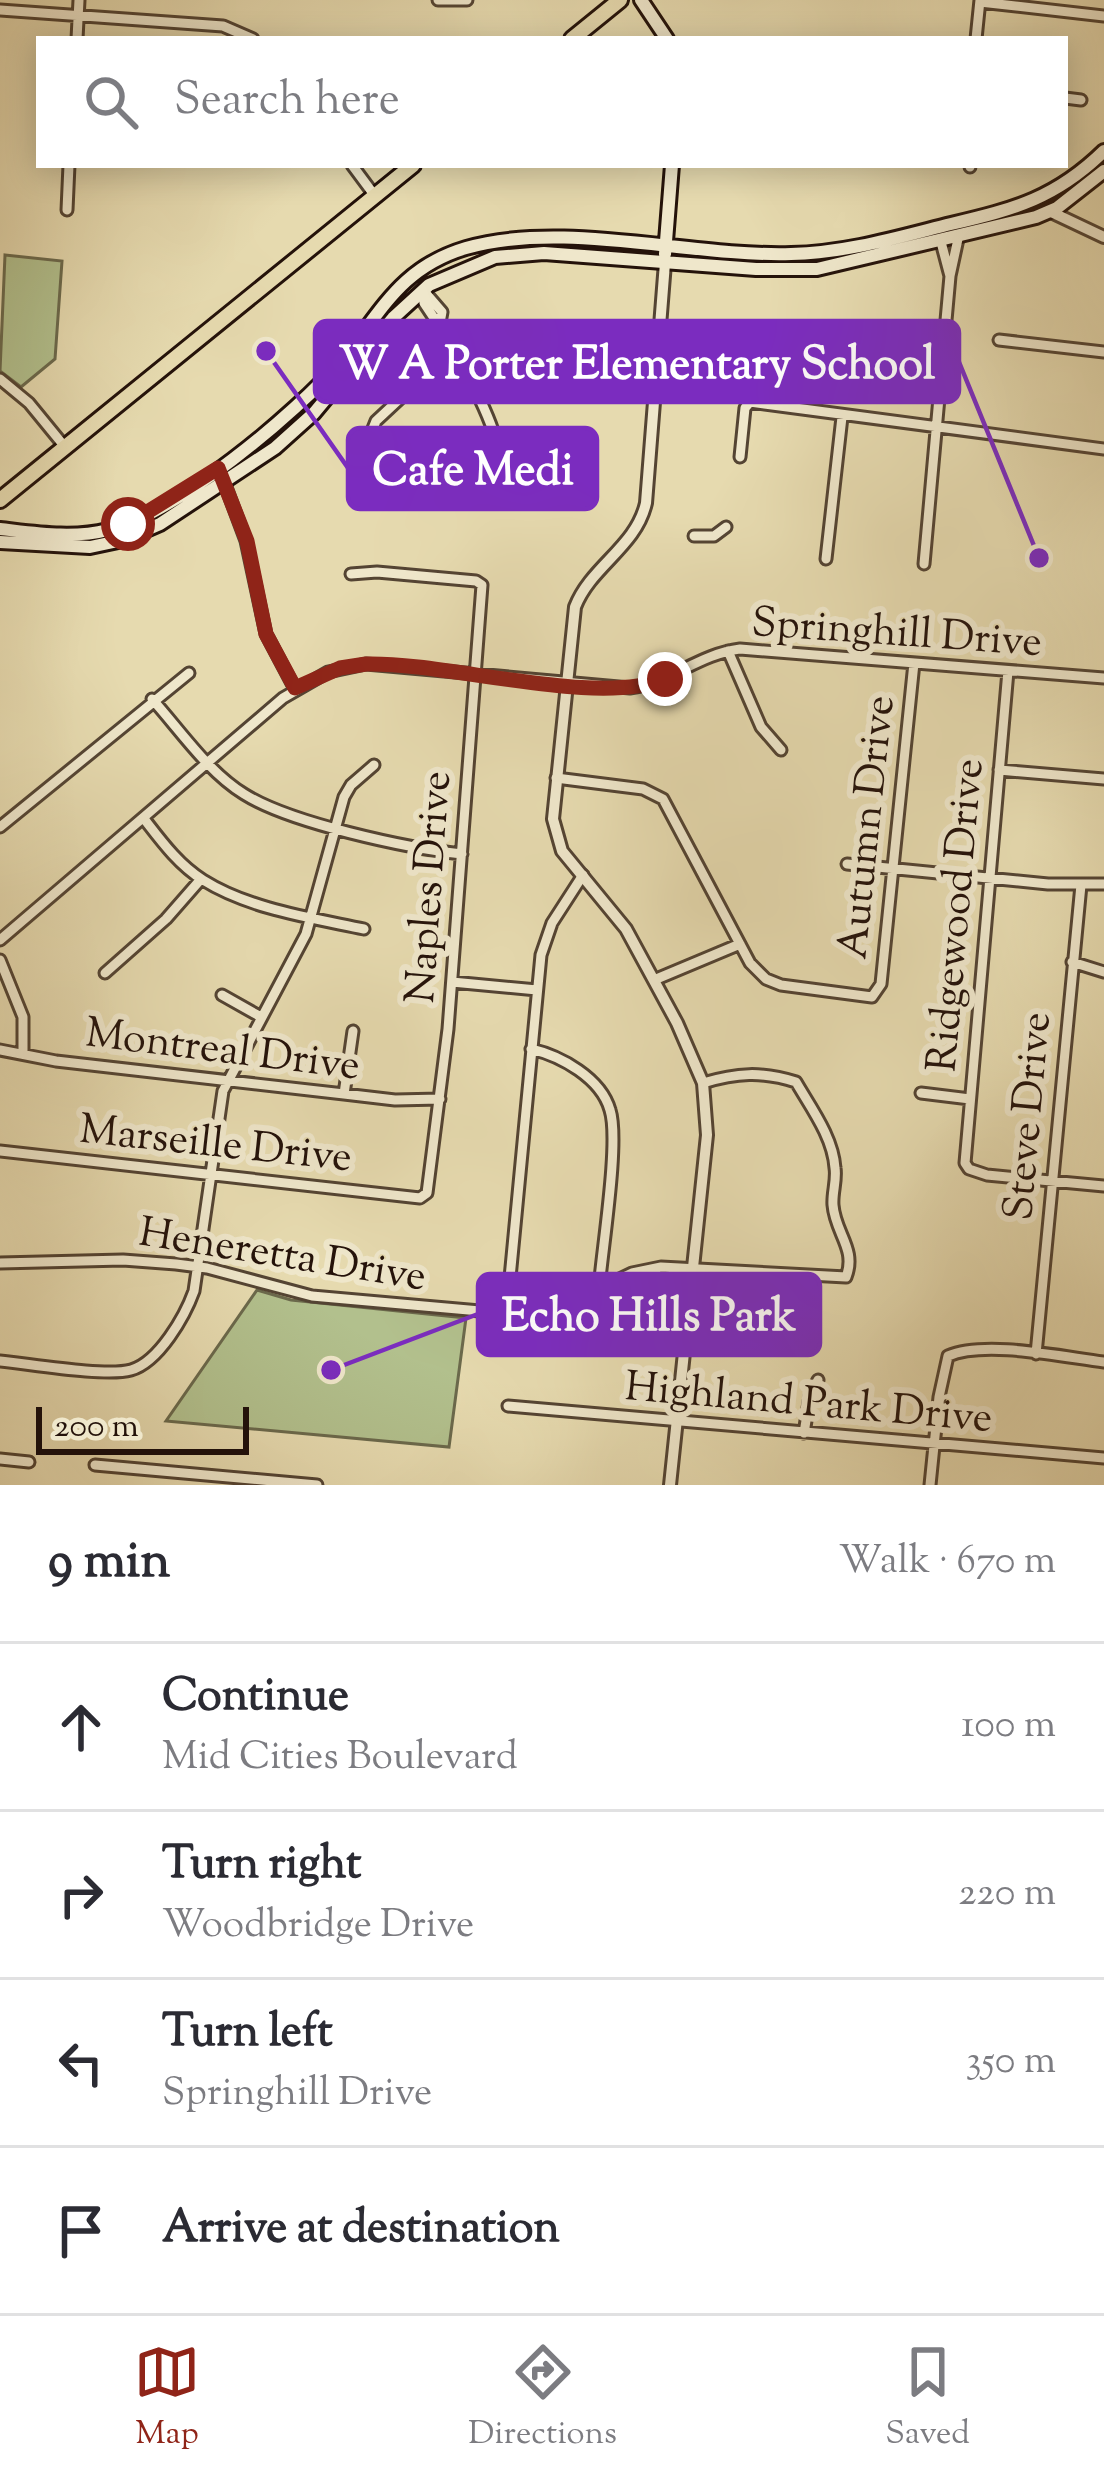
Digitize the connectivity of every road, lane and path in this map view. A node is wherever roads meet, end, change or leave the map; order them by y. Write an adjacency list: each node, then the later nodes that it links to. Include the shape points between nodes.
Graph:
1 (79, 0): 10 (street)
2 (438, 0): 3 (street)
3 (467, 0)
4 (620, 0): 14 (main road)
5 (641, 0): 8 (main road)
6 (980, 1): 7 (street); 16 (street)
7 (1069, 6): 11 (street)
8 (653, 8): 15 (main road)
9 (0, 10): 10 (street)
10 (78, 16): 12 (street); 13 (street, via 223,26)
11 (1104, 16)
12 (76, 36)
13 (246, 36)
14 (576, 36)
15 (666, 36)
16 (976, 36)
17 (1068, 98): 18 (street)
18 (1082, 100)
19 (1104, 151): 24 (main road)
20 (69, 168): 27 (street)
21 (354, 168): 26 (street)
22 (409, 168): 26 (main road)
23 (672, 168): 33 (main road)
24 (1085, 169): 28 (main road); 34 (main road, via 1004,212)
25 (1104, 171): 28 (main road)
26 (375, 196): 47 (main road)
27 (67, 209)
28 (1049, 212): 29 (street); 30 (main road)
29 (1104, 237)
30 (958, 238): 31 (main road); 37 (street)
31 (941, 242): 36 (main road); 37 (street)
32 (559, 246): 33 (main road); 35 (main road); 38 (main road, via 521,238 466,248); 39 (main road, via 495,257)
33 (666, 247): 34 (main road); 35 (main road)
34 (816, 253): 36 (main road)
35 (665, 262): 36 (main road); 65 (street, via 643,518 581,592)
36 (817, 268)
37 (950, 276): 46 (street)
38 (411, 277): 39 (main road); 50 (main road, via 340,362)
39 (423, 290): 42 (street); 50 (main road, via 314,413 274,448)
40 (468, 333): 42 (street)
41 (999, 340): 43 (street)
42 (450, 342): 42 (street, via 498,440 490,501 394,490 368,441 376,421)
43 (1104, 352)
44 (0, 379): 47 (street)
45 (842, 417): 46 (street); 49 (street, via 750,402); 56 (street)
46 (936, 428): 48 (street); 57 (street)
47 (64, 447): 51 (main road)
48 (1104, 449)
49 (740, 457)
50 (221, 475): 53 (main road, via 109,530 65,536); 55 (main road, via 160,524 123,540 68,549); 66 (street, via 247,541 266,634)
51 (0, 500)
52 (726, 527): 54 (street)
53 (0, 529)
54 (694, 536)
55 (0, 542)
56 (826, 559)
57 (924, 564)
58 (351, 574): 63 (street, Naples Drive, via 480,582)
59 (728, 651): 60 (street, Springhill Drive); 65 (street, Springhill Drive, via 649,686); 68 (street, via 761,727)
60 (914, 663): 61 (street, Springhill Drive); 79 (street, Autumn Drive)
61 (1008, 671): 64 (street, Springhill Drive); 71 (street, Ridgewood Drive)
62 (189, 673): 67 (street)
63 (476, 674): 65 (street, Springhill Drive); 66 (street, Springhill Drive, via 366,664); 77 (street, Naples Drive)
64 (1104, 679)
65 (568, 684): 72 (street)
66 (295, 688): 69 (street, Springhill Drive)
67 (152, 699): 69 (street); 76 (street)
68 (781, 750)
69 (209, 763): 74 (street, Springhill Drive); 75 (street, via 245,796)
70 (374, 765): 75 (street, via 351,785)
71 (999, 770): 73 (street); 81 (street, Ridgewood Drive)
72 (556, 778): 80 (street, via 557,841); 88 (street, via 663,799)
73 (1104, 779)
74 (145, 820): 82 (street); 87 (street, Springhill Drive)
75 (335, 826): 77 (street); 85 (street)
76 (0, 827)
77 (462, 854): 94 (street, Naples Drive)
78 (847, 864): 79 (street)
79 (892, 868): 81 (street); 88 (street, Autumn Drive, via 876,996 773,983)
80 (583, 875): 93 (street); 95 (street, via 546,938)
81 (990, 878): 84 (street); 107 (street, Ridgewood Drive)
82 (201, 879): 85 (street); 92 (street)
83 (1104, 884): 84 (street)
84 (1081, 885): 90 (street, Steve Drive)
85 (311, 918): 86 (street); 97 (street)
86 (364, 929)
87 (0, 940)
88 (740, 944): 93 (street)
89 (0, 960): 101 (street, via 23,1017)
90 (1072, 962): 91 (street); 110 (street, Steve Drive)
91 (1104, 971)
92 (105, 973)
93 (654, 980): 103 (street)
94 (452, 982): 95 (street); 106 (street, Naples Drive)
95 (537, 990): 99 (street)
96 (221, 995): 97 (street)
97 (261, 1017): 102 (street)
98 (353, 1031): 105 (street)
99 (531, 1049): 116 (street, via 574,1068 610,1110); 117 (street)
100 (0, 1050): 101 (street, Montreal Drive)
101 (23, 1054): 102 (street, Montreal Drive)
102 (227, 1080): 105 (street, Montreal Drive); 109 (street)
103 (703, 1083): 114 (street); 114 (street, Heneretta Drive, via 736,1073 796,1082 834,1156 832,1204 851,1264 846,1277 825,1278)
104 (921, 1093): 107 (street)
105 (344, 1094): 106 (street, Montreal Drive)
106 (440, 1099): 112 (street, Naples Drive)
107 (970, 1099): 110 (street, Ridgewood Drive, via 966,1165)
108 (0, 1150): 109 (street, Marseille Drive)
109 (209, 1173): 112 (street, Marseille Drive); 115 (street)
110 (1051, 1183): 111 (street); 118 (street, Steve Drive)
111 (1104, 1186)
112 (424, 1196)
113 (0, 1263): 115 (street, Heneretta Drive)
114 (694, 1266): 116 (street, Heneretta Drive, via 632,1273); 123 (street)
115 (197, 1267): 117 (street, Heneretta Drive, via 312,1296); 119 (street, via 185,1309 138,1367)
116 (599, 1289): 117 (street, Heneretta Drive)
117 (507, 1309)
118 (1036, 1354): 120 (street); 125 (street, via 948,1356)
119 (0, 1361)
120 (1104, 1362)
121 (818, 1380): 124 (street)
122 (508, 1406): 123 (street, Highland Park Drive)
123 (678, 1423): 124 (street, Highland Park Drive); 131 (street)
124 (804, 1433): 125 (street, Highland Park Drive)
125 (934, 1444): 126 (street, Highland Park Drive); 132 (street)
126 (1104, 1458)
127 (0, 1459): 128 (street)
128 (29, 1462)
129 (95, 1465): 130 (street)
130 (317, 1485)
131 (670, 1485)
132 (930, 1485)

